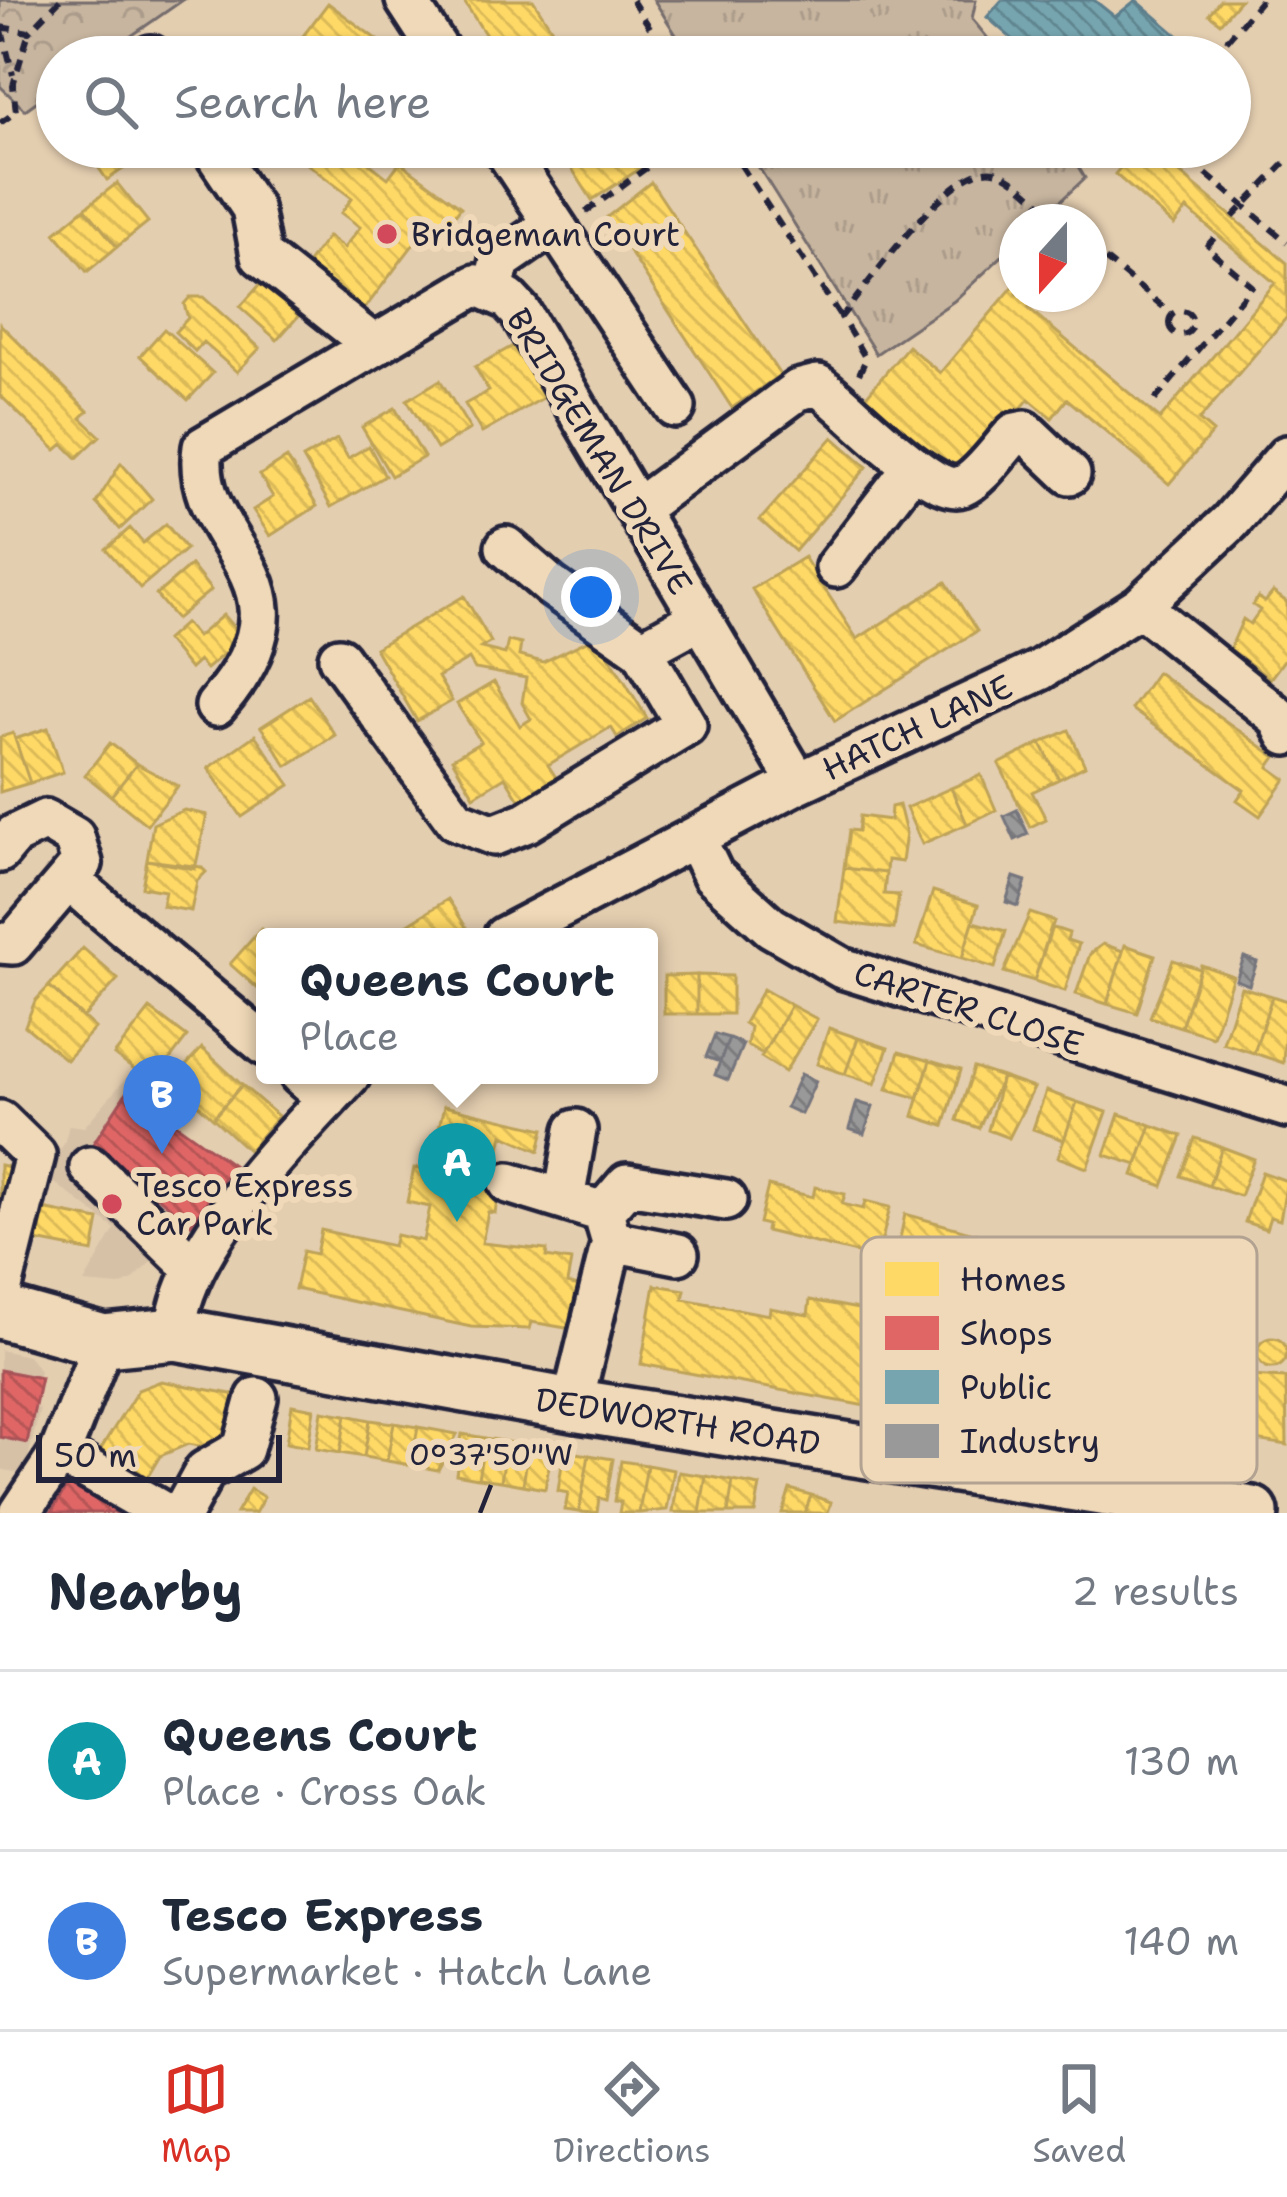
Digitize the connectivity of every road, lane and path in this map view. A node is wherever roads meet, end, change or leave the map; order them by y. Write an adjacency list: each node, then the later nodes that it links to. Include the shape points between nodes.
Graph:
1 (59, 0): 6 (path)
2 (406, 0): 7 (street)
3 (632, 0): 8 (path)
4 (1261, 0): 9 (path)
5 (1, 27): 6 (path); 10 (path)
6 (29, 32): 10 (path)
7 (429, 36)
8 (656, 36)
9 (1231, 36)
10 (13, 85): 11 (path, via 16,112)
11 (0, 123)
12 (1287, 161): 19 (path)
13 (226, 168): 30 (street, via 252,208 261,256)
14 (517, 168): 21 (street)
15 (644, 168): 21 (path)
16 (743, 168): 27 (path)
17 (1199, 168): 19 (path)
18 (1038, 204): 27 (path, via 998,171 980,170 946,190)
19 (1244, 205): 20 (path); 23 (path)
20 (1233, 217)
21 (556, 228): 25 (street, via 500,261); 33 (street)
22 (1217, 235): 29 (path, via 1206,248 1252,286)
23 (1287, 242)
24 (1107, 261): 26 (path)
25 (493, 290): 30 (street, BRIDGEMAN DRIVE, via 458,291); 37 (street, BRIDGEMAN DRIVE, via 520,312)
26 (1172, 314): 28 (path, via 1190,315); 28 (path, via 1173,332)
27 (841, 317): 32 (path, via 866,359)
28 (1191, 330): 29 (path)
29 (1205, 341): 31 (path)
30 (372, 344): 44 (street, BRIDGEMAN DRIVE, via 203,447 206,489 257,590 259,620 240,680)
31 (1155, 400)
32 (846, 404): 35 (street); 37 (street, via 818,386 798,390)
33 (675, 407)
34 (1287, 456): 40 (street, HATCH LANE)
35 (913, 468): 36 (street, via 950,488 965,485 1025,431); 39 (street)
36 (1070, 474)
37 (637, 508): 41 (street, BRIDGEMAN DRIVE)
38 (506, 547): 42 (street)
39 (836, 567)
40 (1140, 606): 45 (street, via 1278,717); 46 (street, HATCH LANE, via 1040,670)
41 (701, 618): 42 (street); 46 (street, BRIDGEMAN DRIVE)
42 (642, 650): 43 (street, via 686,724 494,835 456,820)
43 (339, 658)
44 (217, 706)
45 (1287, 735)
46 (798, 783): 47 (street, HATCH LANE)
47 (695, 838): 50 (street, HATCH LANE); 54 (street, CARTER CLOSE, via 713,875 772,927 842,968)
48 (0, 852): 49 (street, via 45,820 74,837 82,863)
49 (71, 882): 51 (street, via 13,944); 52 (street)
50 (521, 928)
51 (0, 943)
52 (256, 1038)
53 (325, 1084): 63 (street)
54 (1287, 1108)
55 (0, 1121): 64 (street, via 35,1155)
56 (577, 1130): 59 (street)
57 (89, 1168): 63 (street)
58 (509, 1184): 59 (street)
59 (564, 1200): 61 (street)
60 (726, 1200): 61 (street, via 628,1184)
61 (608, 1227): 62 (street); 69 (street)
62 (678, 1254)
63 (194, 1268): 66 (street)
64 (0, 1295)
65 (0, 1312): 67 (main road)
66 (175, 1334): 67 (main road, DEDWORTH ROAD); 69 (main road, DEDWORTH ROAD)
67 (104, 1341): 71 (street)
68 (257, 1398): 76 (street, via 243,1449 205,1471)
69 (572, 1406): 70 (main road, DEDWORTH ROAD)
70 (861, 1450)
71 (60, 1453): 74 (street); 75 (street)
72 (1061, 1483): 73 (main road, DEDWORTH ROAD)
73 (1127, 1500): 77 (main road, DEDWORTH ROAD)
74 (20, 1513)
75 (164, 1513)
76 (182, 1513)
77 (1252, 1513)

